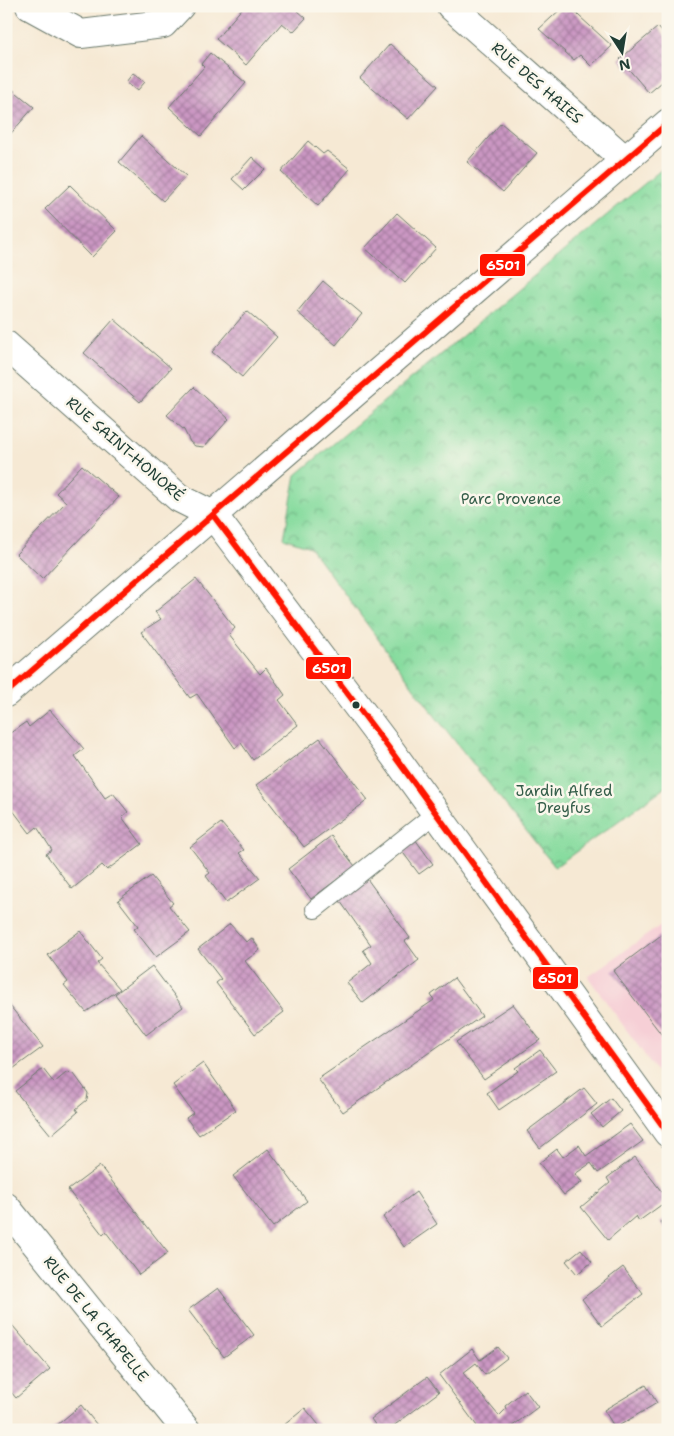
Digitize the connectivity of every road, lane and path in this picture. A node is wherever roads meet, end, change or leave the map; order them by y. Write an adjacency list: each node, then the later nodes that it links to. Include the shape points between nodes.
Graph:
1 (30, 6): 2 (street, via 81,34 164,24)
2 (180, 6)
3 (451, 6): 5 (street, RUE DES HAIES)
4 (668, 123): 5 (street)
5 (624, 159): 7 (street)
6 (6, 345): 7 (street, RUE SAINT-HONORÉ, via 179,498)
7 (214, 515): 8 (street); 9 (street, RUE SAINT-HONORÉ)
8 (6, 693)
9 (436, 813): 10 (lane); 11 (street, RUE SAINT-HONORÉ)
10 (315, 909)
11 (668, 1133)
12 (6, 1207): 13 (street, RUE DE LA CHAPELLE)
13 (186, 1430)

